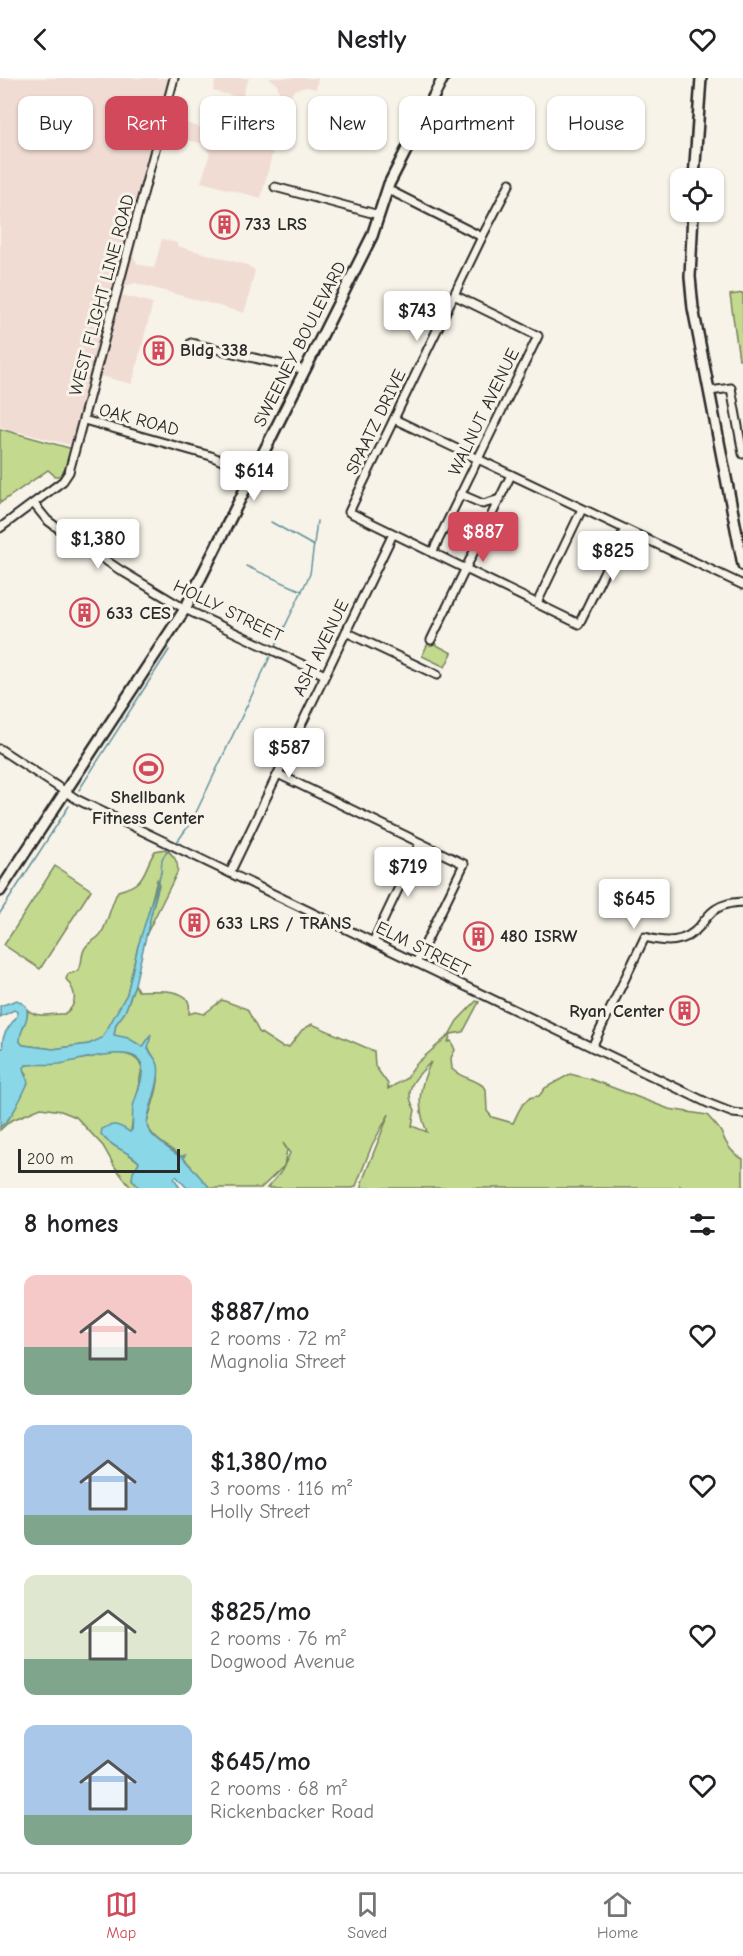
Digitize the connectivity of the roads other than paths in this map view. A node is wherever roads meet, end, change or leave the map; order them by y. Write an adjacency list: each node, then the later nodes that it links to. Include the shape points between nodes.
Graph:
1 (174, 78): 16 (street, WEST FLIGHT LINE ROAD)
2 (701, 78): 4 (main road)
3 (440, 79): 7 (main road, SWEENEY BOULEVARD)
4 (695, 168)
5 (510, 183): 10 (street, SPAATZ DRIVE)
6 (275, 187): 8 (street)
7 (387, 189): 8 (main road, SWEENEY BOULEVARD); 10 (street)
8 (379, 215): 13 (main road, SWEENEY BOULEVARD)
9 (693, 222): 14 (main road, via 693,308)
10 (482, 237): 11 (street, SPAATZ DRIVE)
11 (454, 295): 15 (street, SPAATZ DRIVE); 18 (street, WALNUT AVENUE, via 538,336)
12 (191, 343): 13 (street)
13 (306, 370): 19 (main road, SWEENEY BOULEVARD)
14 (710, 391): 17 (street, via 731,388); 29 (main road)
15 (394, 418): 18 (street); 27 (street, SPAATZ DRIVE, via 350,512)
16 (84, 420): 19 (street, OAK ROAD, via 211,456); 23 (street, WEST FLIGHT LINE ROAD, via 69,472)
17 (743, 454)
18 (477, 459): 20 (street); 21 (street, WALNUT AVENUE)
19 (253, 475): 33 (main road, SWEENEY BOULEVARD)
20 (511, 475): 22 (street); 24 (street)
21 (460, 494): 22 (street, via 483,504); 28 (street, WALNUT AVENUE)
22 (500, 499): 30 (street)
23 (34, 504): 25 (street, WEST FLIGHT LINE ROAD); 33 (street, HOLLY STREET, via 58,529)
24 (582, 509): 26 (street); 32 (street)
25 (0, 528)
26 (625, 530): 31 (street); 32 (street, via 579,624)
27 (393, 534): 28 (street); 34 (street, ASH AVENUE)
28 (432, 553): 30 (street)
29 (743, 565)
30 (466, 568): 32 (street); 35 (street)
31 (743, 585)
32 (537, 603)
33 (185, 609): 36 (street, HOLLY STREET); 40 (main road, SWEENEY BOULEVARD)
34 (346, 632): 36 (street, ASH AVENUE); 37 (street)
35 (431, 640)
36 (325, 675): 39 (street, ASH AVENUE)
37 (437, 675)
38 (0, 749): 40 (street, ELM STREET)
39 (278, 774): 41 (street); 42 (street, ASH AVENUE)
40 (65, 793): 42 (street, ELM STREET); 43 (main road, SWEENEY BOULEVARD)
41 (420, 843): 45 (street); 46 (street, via 464,864)
42 (230, 873): 45 (street, ELM STREET)
43 (0, 891)
44 (743, 902): 47 (street, via 715,909 692,934 682,939 671,942 645,937)
45 (373, 942): 46 (street, ELM STREET)
46 (416, 963): 47 (street, ELM STREET)
47 (592, 1047): 48 (street, ELM STREET, via 710,1104)
48 (743, 1114)

